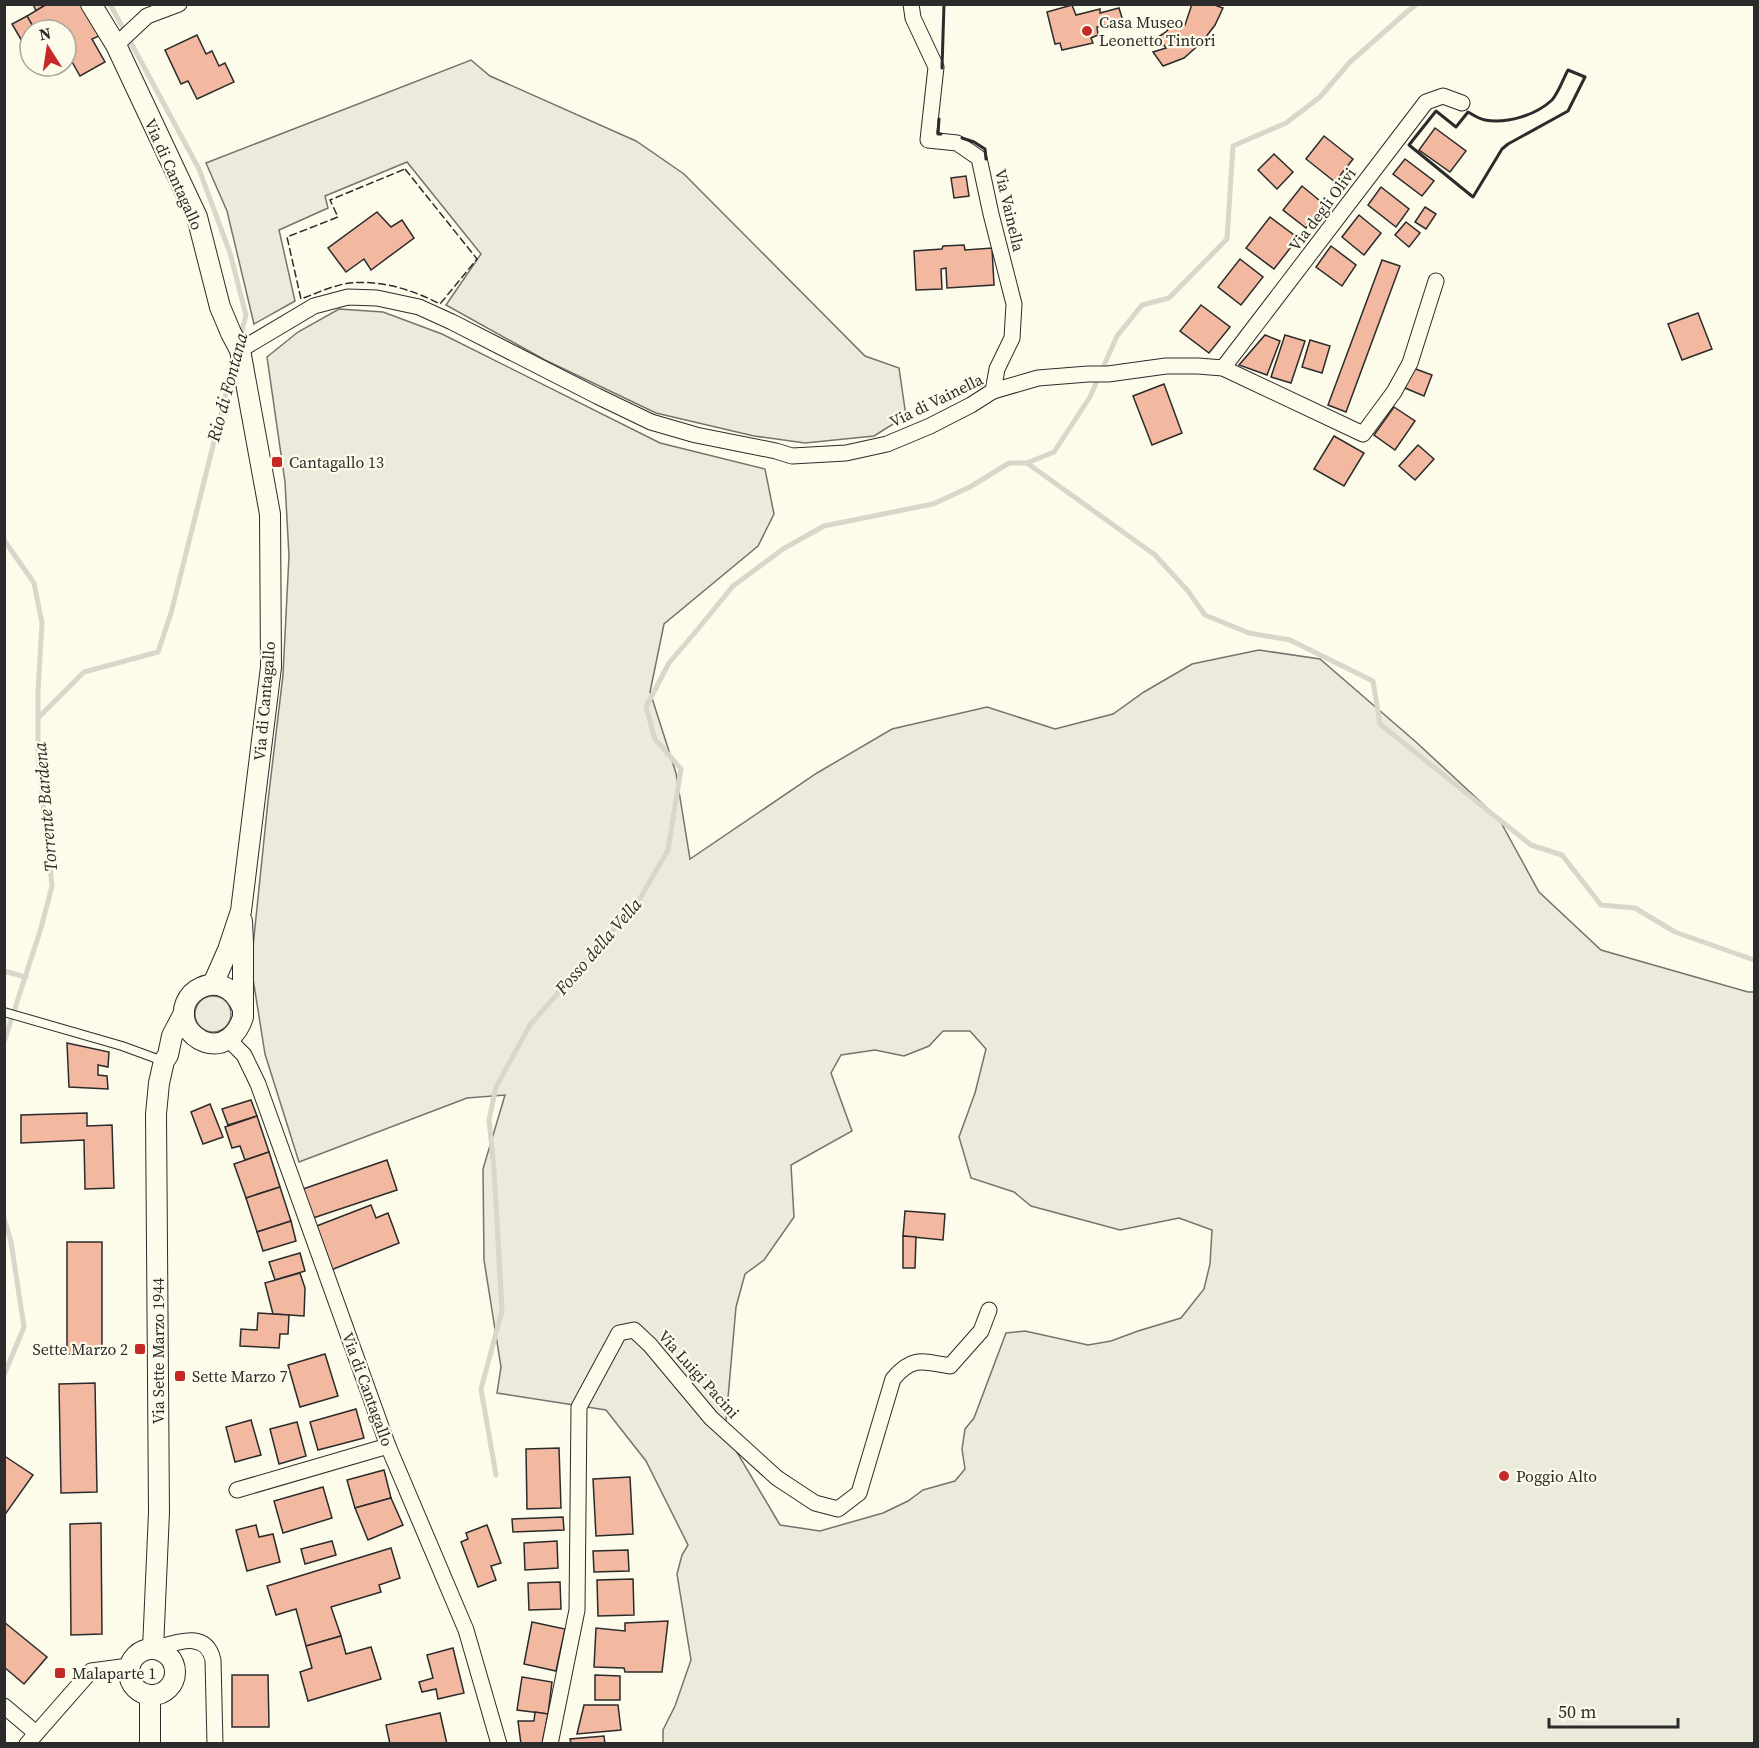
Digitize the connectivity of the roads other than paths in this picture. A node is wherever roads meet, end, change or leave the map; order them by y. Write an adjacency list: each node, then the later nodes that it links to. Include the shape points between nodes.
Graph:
1 (92, 4): 4 (street, Via di Cantagallo)
2 (179, 4): 4 (street, via 147,16)
3 (911, 4): 9 (street, Via Vainella, via 913,18 936,67 928,140 957,143 979,158 1014,304 1012,338 997,369)
4 (117, 44): 7 (street, Via di Cantagallo, via 197,218 220,307)
5 (1462, 103): 8 (street, Via degli Olivi, via 1443,96 1426,102)
6 (1436, 281): 8 (street, Via di Vainella, via 1410,363 1363,434)
7 (235, 341): 9 (street, Via di Vainella, via 314,306 348,297 377,298 419,307 651,422 792,456 846,453 886,444 930,426); 10 (street, Via di Cantagallo, via 254,420 271,527 270,667)
8 (1223, 368): 9 (street, Via di Vainella, via 1166,366 1038,378)
9 (993, 391)
10 (241, 911): 11 (street); 12 (street)
11 (213, 984): 12 (street, via 232,991); 14 (street, via 196,990)
12 (242, 1007): 15 (street, via 240,1026)
13 (4, 1012): 17 (lane)
14 (184, 1013): 16 (street, via 189,1031); 17 (street, Via Sette Marzo 1944, via 171,1036)
15 (228, 1039): 16 (street); 19 (street, Via di Cantagallo, via 244,1055 258,1084)
16 (204, 1042): 17 (street)
17 (166, 1058): 21 (street, Via Sette Marzo 1944, via 156,1114 159,1512)
18 (989, 1310): 29 (street, Via Luigi Pacini, via 981,1331 950,1366 913,1362 893,1379 859,1493 838,1509 816,1503 777,1478 711,1418 634,1330 619,1333 579,1407 577,1610)
19 (388, 1446): 20 (street); 28 (street, Via di Cantagallo, via 466,1630)
20 (237, 1490)
21 (153, 1649): 22 (street, via 140,1652); 23 (street, via 168,1655 175,1672 169,1688); 27 (street, via 187,1640 200,1642 211,1652)
22 (129, 1666): 23 (street, via 129,1678 135,1688); 25 (street, via 92,1671)
23 (150, 1695): 26 (street)
24 (4, 1706): 25 (street)
25 (31, 1738)
26 (150, 1743)
27 (215, 1743)
28 (499, 1743)
29 (550, 1743)

